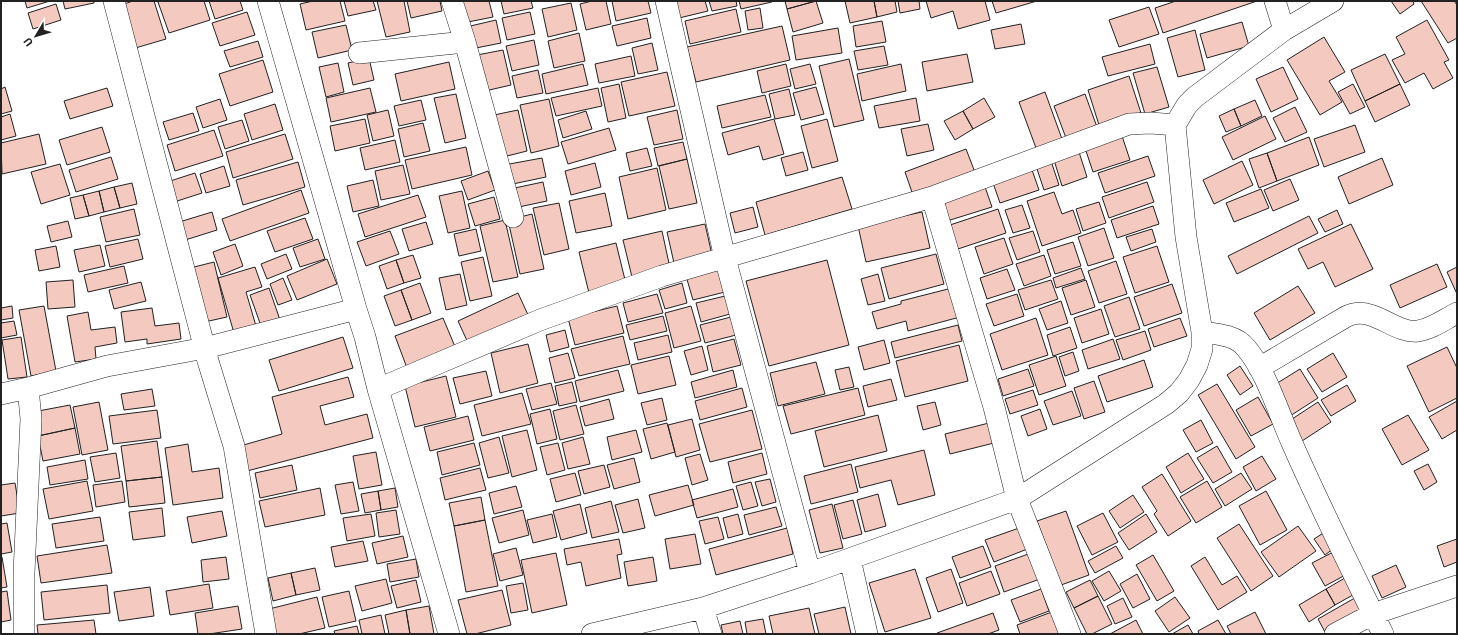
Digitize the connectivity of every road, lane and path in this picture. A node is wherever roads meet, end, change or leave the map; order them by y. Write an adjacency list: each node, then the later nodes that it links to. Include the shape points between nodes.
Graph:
1 (114, 1): 17 (street)
2 (268, 1): 14 (street)
3 (452, 1): 8 (street)
4 (666, 1): 13 (street)
5 (1275, 1): 7 (street)
6 (1333, 1): 7 (street)
7 (1284, 30): 10 (street, via 1195,97)
8 (465, 42): 9 (street); 12 (street)
9 (358, 53)
10 (1175, 125): 11 (street, via 1129,124); 16 (street, via 1186,237)
11 (932, 198): 13 (street); 22 (street, via 994,407)
12 (514, 217)
13 (725, 258): 19 (street, via 662,276 540,320); 24 (street)
14 (357, 312): 17 (street); 19 (street)
15 (1457, 313): 18 (street, via 1417,331 1406,330 1374,316 1353,314)
16 (1202, 332): 18 (street, via 1222,335 1240,342); 22 (street, via 1202,349 1190,380 1166,404)
17 (207, 354): 21 (street, via 107,366); 29 (street, via 234,446)
18 (1259, 368): 27 (street, via 1292,444)
19 (378, 389): 30 (street)
20 (1, 394): 21 (street)
21 (29, 403): 28 (street)
22 (1017, 499): 23 (street); 34 (street)
23 (850, 559): 24 (street); 33 (street)
24 (810, 573): 26 (street)
25 (1457, 586): 27 (street)
26 (703, 608): 31 (street); 32 (street)
27 (1373, 614): 35 (street); 36 (street)
28 (24, 634)
29 (266, 634)
30 (449, 634)
31 (592, 634)
32 (711, 634)
33 (867, 634)
34 (1070, 634)
35 (1335, 634)
36 (1383, 634)

